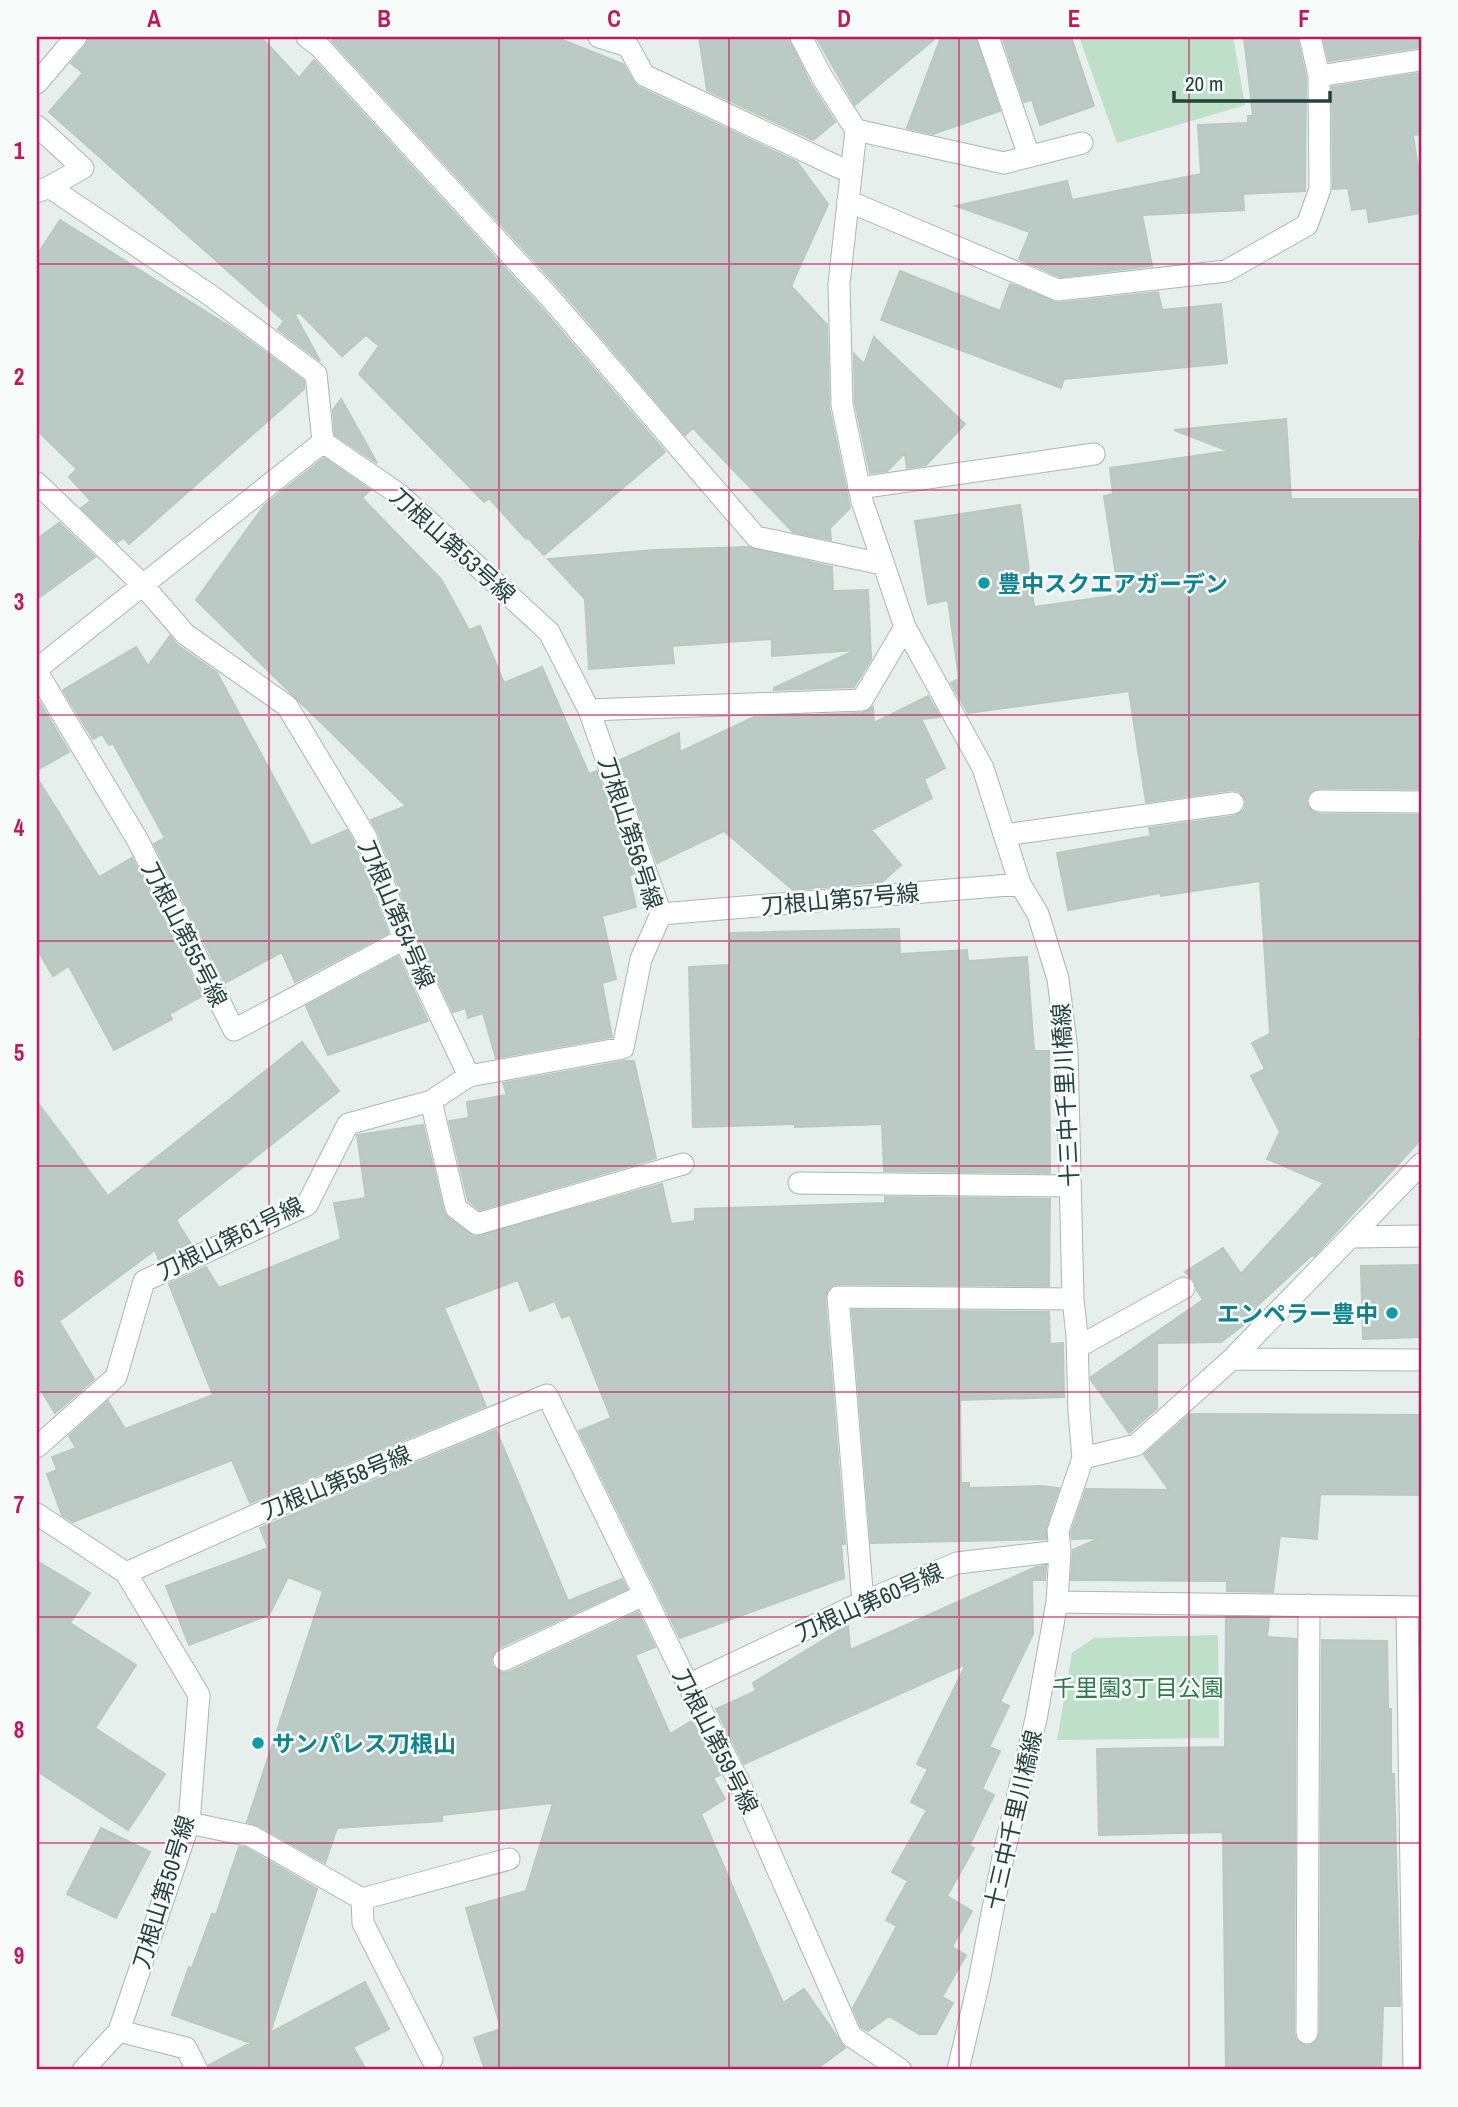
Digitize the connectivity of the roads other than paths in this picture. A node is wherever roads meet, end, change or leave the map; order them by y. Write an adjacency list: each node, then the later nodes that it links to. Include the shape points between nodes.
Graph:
1 (76, 37): 9 (street)
2 (307, 37): 21 (street, via 553,301 756,537)
3 (599, 37): 14 (street, via 628,46 644,75)
4 (801, 37): 11 (street)
5 (988, 37): 13 (street)
6 (1310, 37): 8 (street)
7 (1421, 60): 8 (street)
8 (1319, 76): 16 (street, via 1320,189 1307,225 1226,271 1058,290)
9 (37, 83)
10 (37, 126): 15 (street, via 83,168)
11 (856, 130): 13 (street, via 1004,163); 14 (street, 十三中千里川橋線)
12 (1082, 143): 13 (street)
13 (1029, 156)
14 (851, 173): 16 (street, 十三中千里川橋線)
15 (43, 190): 17 (street, via 210,295 316,374)
16 (848, 201): 20 (street, 十三中千里川橋線, via 839,284 842,405)
17 (323, 442): 22 (street, 刀根山第55号線); 25 (street, 刀根山第53号線, via 400,495 548,632)
18 (1094, 454): 20 (street)
19 (37, 483): 22 (street, 刀根山第54号線)
20 (859, 488): 21 (street, 十三中千里川橋線)
21 (882, 564): 23 (street, 十三中千里川橋線)
22 (142, 584): 24 (street, 刀根山第55号線); 32 (street, 刀根山第54号線, via 185,634 287,706 366,837)
23 (905, 627): 25 (street, via 862,700); 29 (street, 十三中千里川橋線, via 983,768)
24 (37, 671): 32 (street, 刀根山第55号線, via 137,839 234,1030)
25 (589, 710): 31 (street, 刀根山第56号線)
26 (1319, 801): 27 (street)
27 (1421, 802)
28 (1233, 803): 29 (street)
29 (1005, 835): 30 (street, 十三中千里川橋線)
30 (1020, 884): 31 (street, 刀根山第57号線); 38 (street, 十三中千里川橋線, via 1038,914 1058,979 1067,1050)
31 (661, 914): 33 (street, 刀根山第56号線, via 640,959 623,1048)
32 (404, 939): 33 (street, 刀根山第54号線)
33 (469, 1076): 34 (street)
34 (431, 1101): 35 (street, via 456,1208 477,1224); 47 (street, 刀根山第61号線, via 348,1125 307,1205 144,1281 116,1377)
35 (683, 1164)
36 (1421, 1164): 40 (street)
37 (799, 1183): 38 (street)
38 (1070, 1186): 42 (street, 十三中千里川橋線)
39 (1421, 1236): 40 (street)
40 (1352, 1237): 44 (street)
41 (1184, 1288): 43 (street)
42 (1073, 1299): 43 (street, 十三中千里川橋線); 53 (street, via 838,1297)
43 (1078, 1347): 48 (street, 十三中千里川橋線)
44 (1233, 1359): 45 (street); 48 (street, via 1136,1445)
45 (1421, 1360)
46 (547, 1395): 51 (street, 刀根山第58号線); 52 (street, 刀根山第59号線)
47 (37, 1447)
48 (1083, 1458): 50 (street, 十三中千里川橋線, via 1058,1531)
49 (37, 1514): 51 (street, 刀根山第50号線)
50 (1060, 1551): 53 (street, 刀根山第60号線, via 957,1563); 54 (street, 十三中千里川橋線)
51 (126, 1573): 59 (street, 刀根山第50号線, via 200,1695)
52 (645, 1595): 57 (street); 58 (street, 刀根山第59号線)
53 (863, 1602): 58 (street, 刀根山第60号線)
54 (1057, 1602): 55 (street); 68 (street, 十三中千里川橋線, via 1036,1719)
55 (1309, 1605): 56 (street); 63 (street)
56 (1414, 1607): 69 (street)
57 (504, 1660)
58 (688, 1685): 67 (street, 刀根山第59号線, via 739,1782 851,2036)
59 (189, 1823): 61 (street, via 251,1836); 62 (street, 刀根山第50号線)
60 (509, 1859): 61 (street)
61 (362, 1899): 64 (street, via 363,1923)
62 (119, 2031): 65 (street, 刀根山第50号線); 66 (street, via 186,2048)
63 (1307, 2033)
64 (432, 2059)
65 (82, 2070)
66 (197, 2070)
67 (901, 2070)
68 (958, 2070)
69 (1414, 2070)

